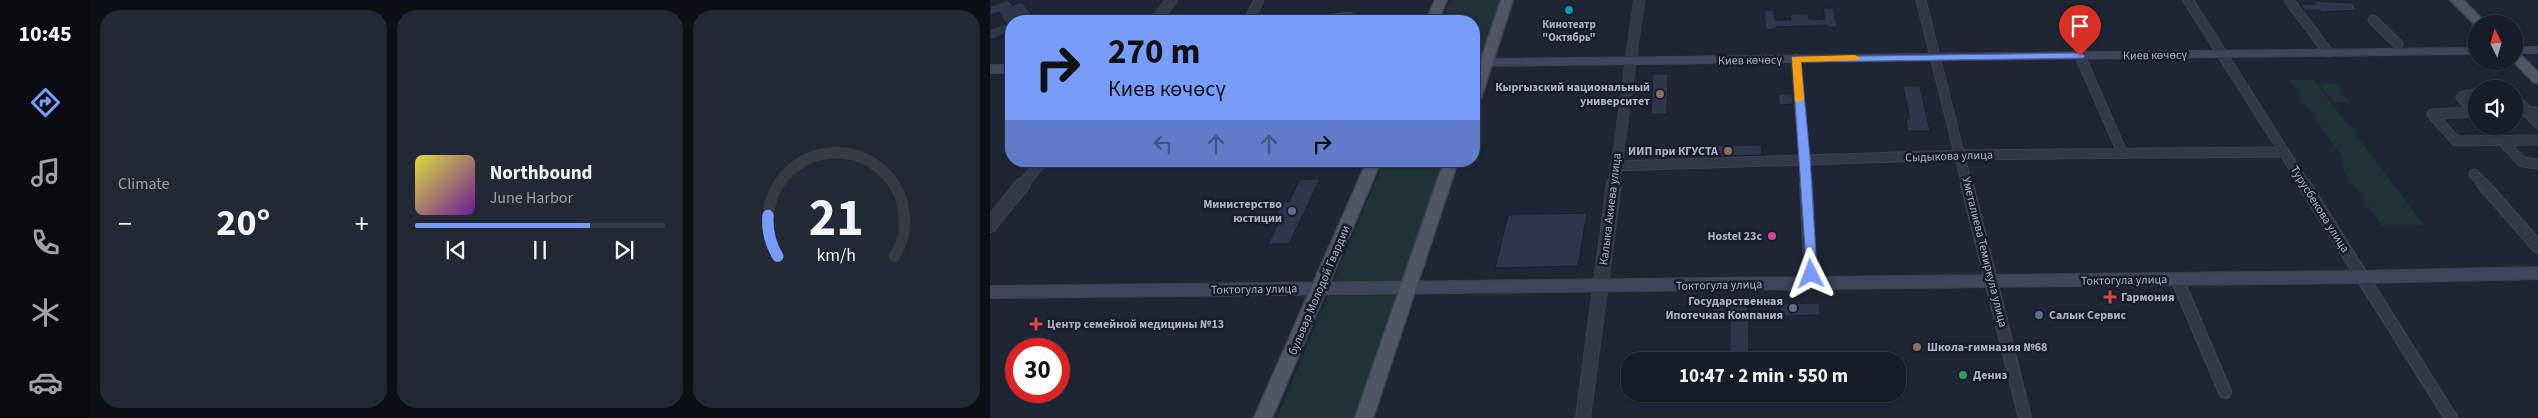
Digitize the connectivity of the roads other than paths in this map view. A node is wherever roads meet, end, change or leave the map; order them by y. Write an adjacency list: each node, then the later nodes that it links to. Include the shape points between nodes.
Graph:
1 (1172, 0): 10 (street)
2 (1259, 0): 11 (street)
3 (1441, 0): 12 (main road)
4 (1507, 0): 25 (main road)
5 (1639, 0): 24 (street, Калыка Акиева улица)
6 (1921, 0): 22 (street, Уметалиева Темиркула улица)
7 (2188, 0): 20 (street, Турусбекова улица)
8 (2289, 0): 19 (street)
9 (2456, 0): 13 (main road)
10 (1160, 15)
11 (1252, 15)
12 (1435, 15)
13 (2472, 15)
14 (2373, 20): 15 (street)
15 (2398, 44)
16 (2468, 50): 19 (main road, Киев көчөсү)
17 (2523, 50): 18 (main road)
18 (2538, 50)
19 (2328, 52): 20 (main road, Киев көчөсү)
20 (2221, 54): 21 (main road, Киев көчөсү); 41 (street, Турусбекова улица)
21 (2080, 56): 22 (main road, Киев көчөсү); 40 (street)
22 (1936, 57): 23 (main road, Киев көчөсү); 42 (street, Уметалиева Темиркула улица)
23 (1796, 59): 24 (main road, Киев көчөсү); 43 (street)
24 (1631, 61): 25 (main road, Киев көчөсү); 45 (street, Калыка Акиева улица)
25 (1480, 63)
26 (2523, 64): 29 (main road)
27 (990, 69): 28 (main road)
28 (1005, 69)
29 (2538, 79)
30 (2468, 95): 31 (street, via 2461,96)
31 (2468, 103)
32 (2523, 107): 35 (street)
33 (2468, 112): 39 (street, via 2432,114 2456,141)
34 (2523, 112): 35 (street)
35 (2527, 112): 36 (street); 37 (street)
36 (2538, 112)
37 (2538, 123)
38 (2538, 140): 39 (street)
39 (2502, 141): 44 (street, via 2522,162)
40 (2122, 152): 41 (street, Сыдыкова улица); 42 (street, Сыдыкова улица)
41 (2283, 152): 53 (street, Турусбекова улица)
42 (1961, 155): 43 (street, Сыдыкова улица); 55 (street, Уметалиева Темиркула улица)
43 (1805, 161): 45 (street, Сыдыкова улица); 56 (street)
44 (2538, 164)
45 (1615, 166): 57 (street, Калыка Акиева улица)
46 (1037, 167): 50 (street)
47 (1372, 167): 58 (main road, бульвар Молодой Гвардии)
48 (1449, 167): 59 (main road)
49 (2474, 174): 51 (street)
50 (990, 225)
51 (2538, 247)
52 (2538, 273): 53 (main road, Токтогула улица)
53 (2362, 277): 54 (main road, Токтогула улица); 66 (street, Турусбекова улица)
54 (2177, 279): 55 (main road, Токтогула улица); 61 (street)
55 (1992, 281): 56 (main road, Токтогула улица); 65 (street, Уметалиева Темиркула улица)
56 (1811, 284): 57 (main road, Токтогула улица)
57 (1601, 286): 59 (main road, Токтогула улица); 64 (street, Калыка Акиева улица)
58 (1319, 289): 59 (main road, Токтогула улица); 60 (main road, Токтогула улица); 62 (main road, бульвар Молодой Гвардии)
59 (1408, 289): 63 (main road)
60 (990, 292)
61 (2225, 392)
62 (1263, 418)
63 (1364, 418)
64 (1583, 418)
65 (2025, 418)
66 (2451, 418)

